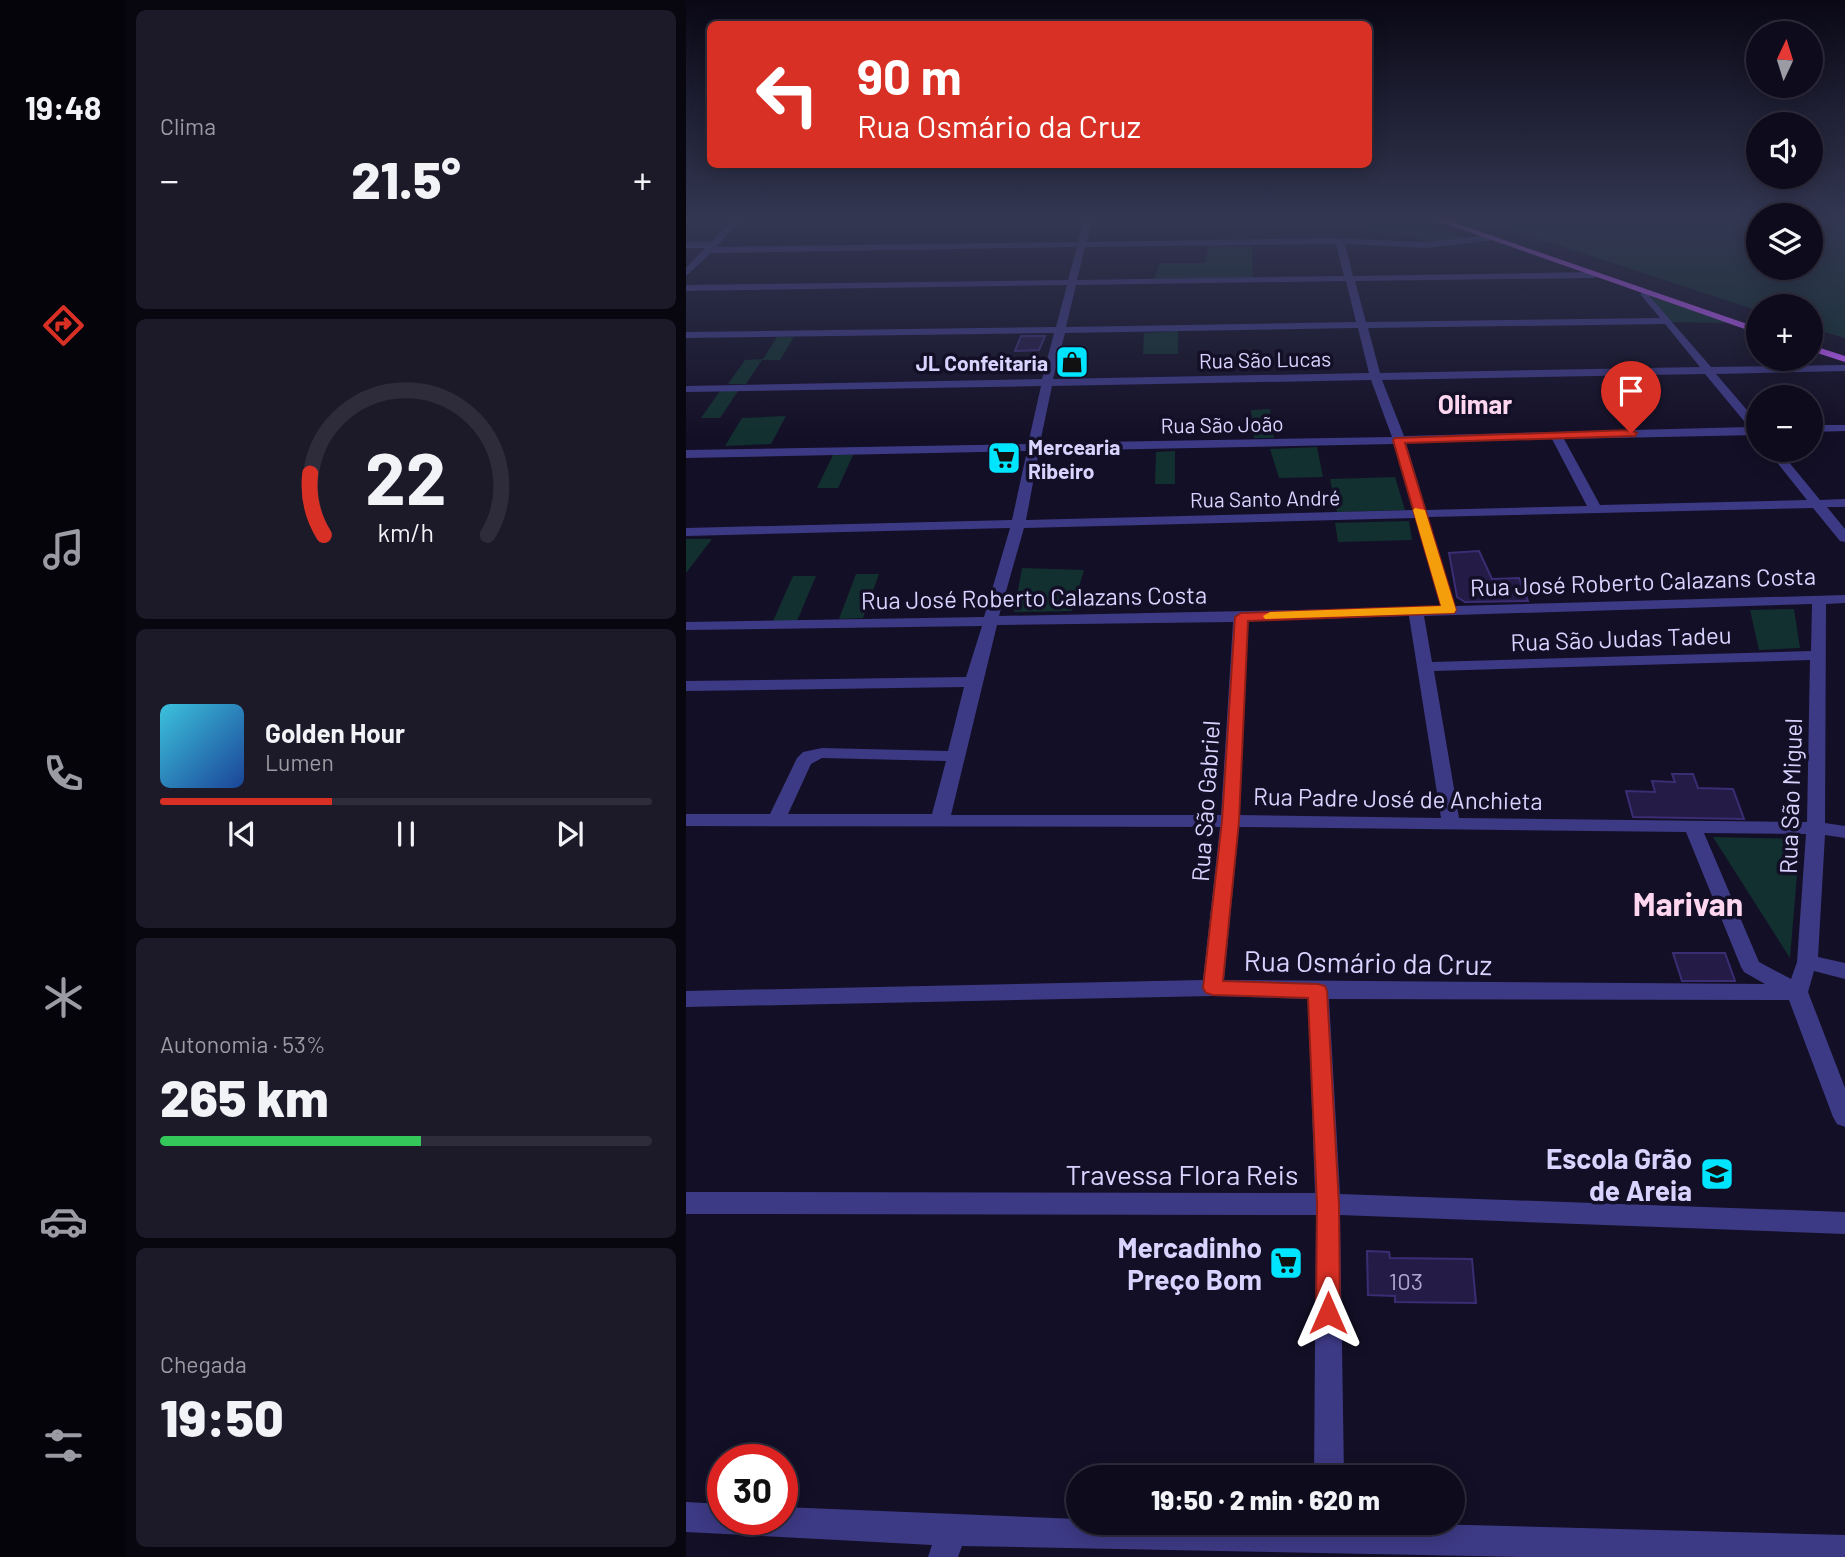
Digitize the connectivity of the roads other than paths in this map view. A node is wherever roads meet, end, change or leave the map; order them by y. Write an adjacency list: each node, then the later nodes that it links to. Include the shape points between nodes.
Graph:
1 (1069, 293): 10 (street)
2 (1352, 293): 8 (street)
3 (1641, 293): 5 (main road)
4 (1671, 293): 6 (main road)
5 (1645, 294): 7 (street); 9 (main road)
6 (1746, 319)
7 (1666, 321): 8 (street); 17 (street)
8 (1362, 325): 10 (street); 18 (street)
9 (1746, 327)
10 (1061, 330): 11 (street); 19 (street)
11 (686, 335)
12 (1823, 344): 13 (main road)
13 (1845, 350)
14 (1823, 352): 15 (main road)
15 (1845, 359)
16 (1845, 368): 17 (street, Rua São Lucas)
17 (1707, 370): 18 (street, Rua São Lucas); 21 (street)
18 (1375, 376): 19 (street, Rua São Lucas); 26 (street)
19 (1047, 382): 20 (street, Rua São Lucas); 27 (street)
20 (686, 388)
21 (1746, 417)
22 (1845, 428): 23 (street)
23 (1823, 429)
24 (1746, 431): 25 (street, Rua São João)
25 (1556, 436): 26 (street, Rua São João); 32 (street)
26 (1399, 440): 27 (street, Rua São João); 33 (street)
27 (1033, 447): 28 (street, Rua São João); 34 (street)
28 (686, 454)
29 (1783, 462): 31 (street)
30 (1845, 503): 31 (street, Rua Santo André)
31 (1818, 504): 32 (street, Rua Santo André); 36 (street)
32 (1596, 510): 33 (street, Rua Santo André)
33 (1421, 515): 34 (street, Rua Santo André); 39 (street)
34 (1018, 524): 35 (street, Rua Santo André); 42 (street)
35 (686, 532)
36 (1845, 538)
37 (1819, 599): 38 (street, Rua José Roberto Calazans Costa); 39 (street, Rua José Roberto Calazans Costa); 44 (street, Rua São Miguel)
38 (1845, 599)
39 (1449, 610): 40 (street, Rua José Roberto Calazans Costa)
40 (1416, 611): 41 (street, Rua José Roberto Calazans Costa); 45 (street)
41 (1241, 617): 42 (street, Rua José Roberto Calazans Costa); 52 (street, Rua São Gabriel)
42 (990, 620): 43 (street, Rua José Roberto Calazans Costa); 46 (street)
43 (686, 626)
44 (1818, 655): 45 (street, Rua São Judas Tadeu); 55 (street, Rua São Miguel)
45 (1425, 667): 53 (street)
46 (973, 682): 47 (street); 48 (street)
47 (686, 686)
48 (955, 755): 50 (street, via 809,756); 51 (street)
49 (686, 820): 50 (street, Rua Padre José de Anchieta)
50 (776, 821): 51 (street, Rua Padre José de Anchieta)
51 (940, 821): 52 (street, Rua Padre José de Anchieta)
52 (1230, 821): 53 (street, Rua Padre José de Anchieta); 59 (street, Rua São Gabriel)
53 (1451, 823): 54 (street, Rua Padre José de Anchieta)
54 (1692, 826): 55 (street, Rua Padre José de Anchieta); 61 (street, via 1751,967)
55 (1816, 828): 56 (street, Rua Padre José de Anchieta); 57 (street, Rua São Miguel)
56 (1845, 832)
57 (1807, 961): 58 (street); 61 (street, Rua São Miguel)
58 (1845, 971)
59 (1213, 988): 60 (street, Rua Osmário da Cruz); 62 (street, Rua Osmário da Cruz)
60 (1318, 991): 61 (street, Rua Osmário da Cruz); 65 (street)
61 (1797, 992): 63 (street)
62 (686, 999)
63 (1845, 1117)
64 (686, 1203): 65 (street, Travessa Flora Reis)
65 (1328, 1204): 66 (street, Travessa Flora Reis); 67 (street)
66 (1845, 1223)
67 (1329, 1465)
68 (686, 1517): 71 (street)
69 (1317, 1535): 72 (street)
70 (1458, 1535): 73 (street)
71 (948, 1544): 72 (street)
72 (1285, 1548)
73 (1845, 1550)

